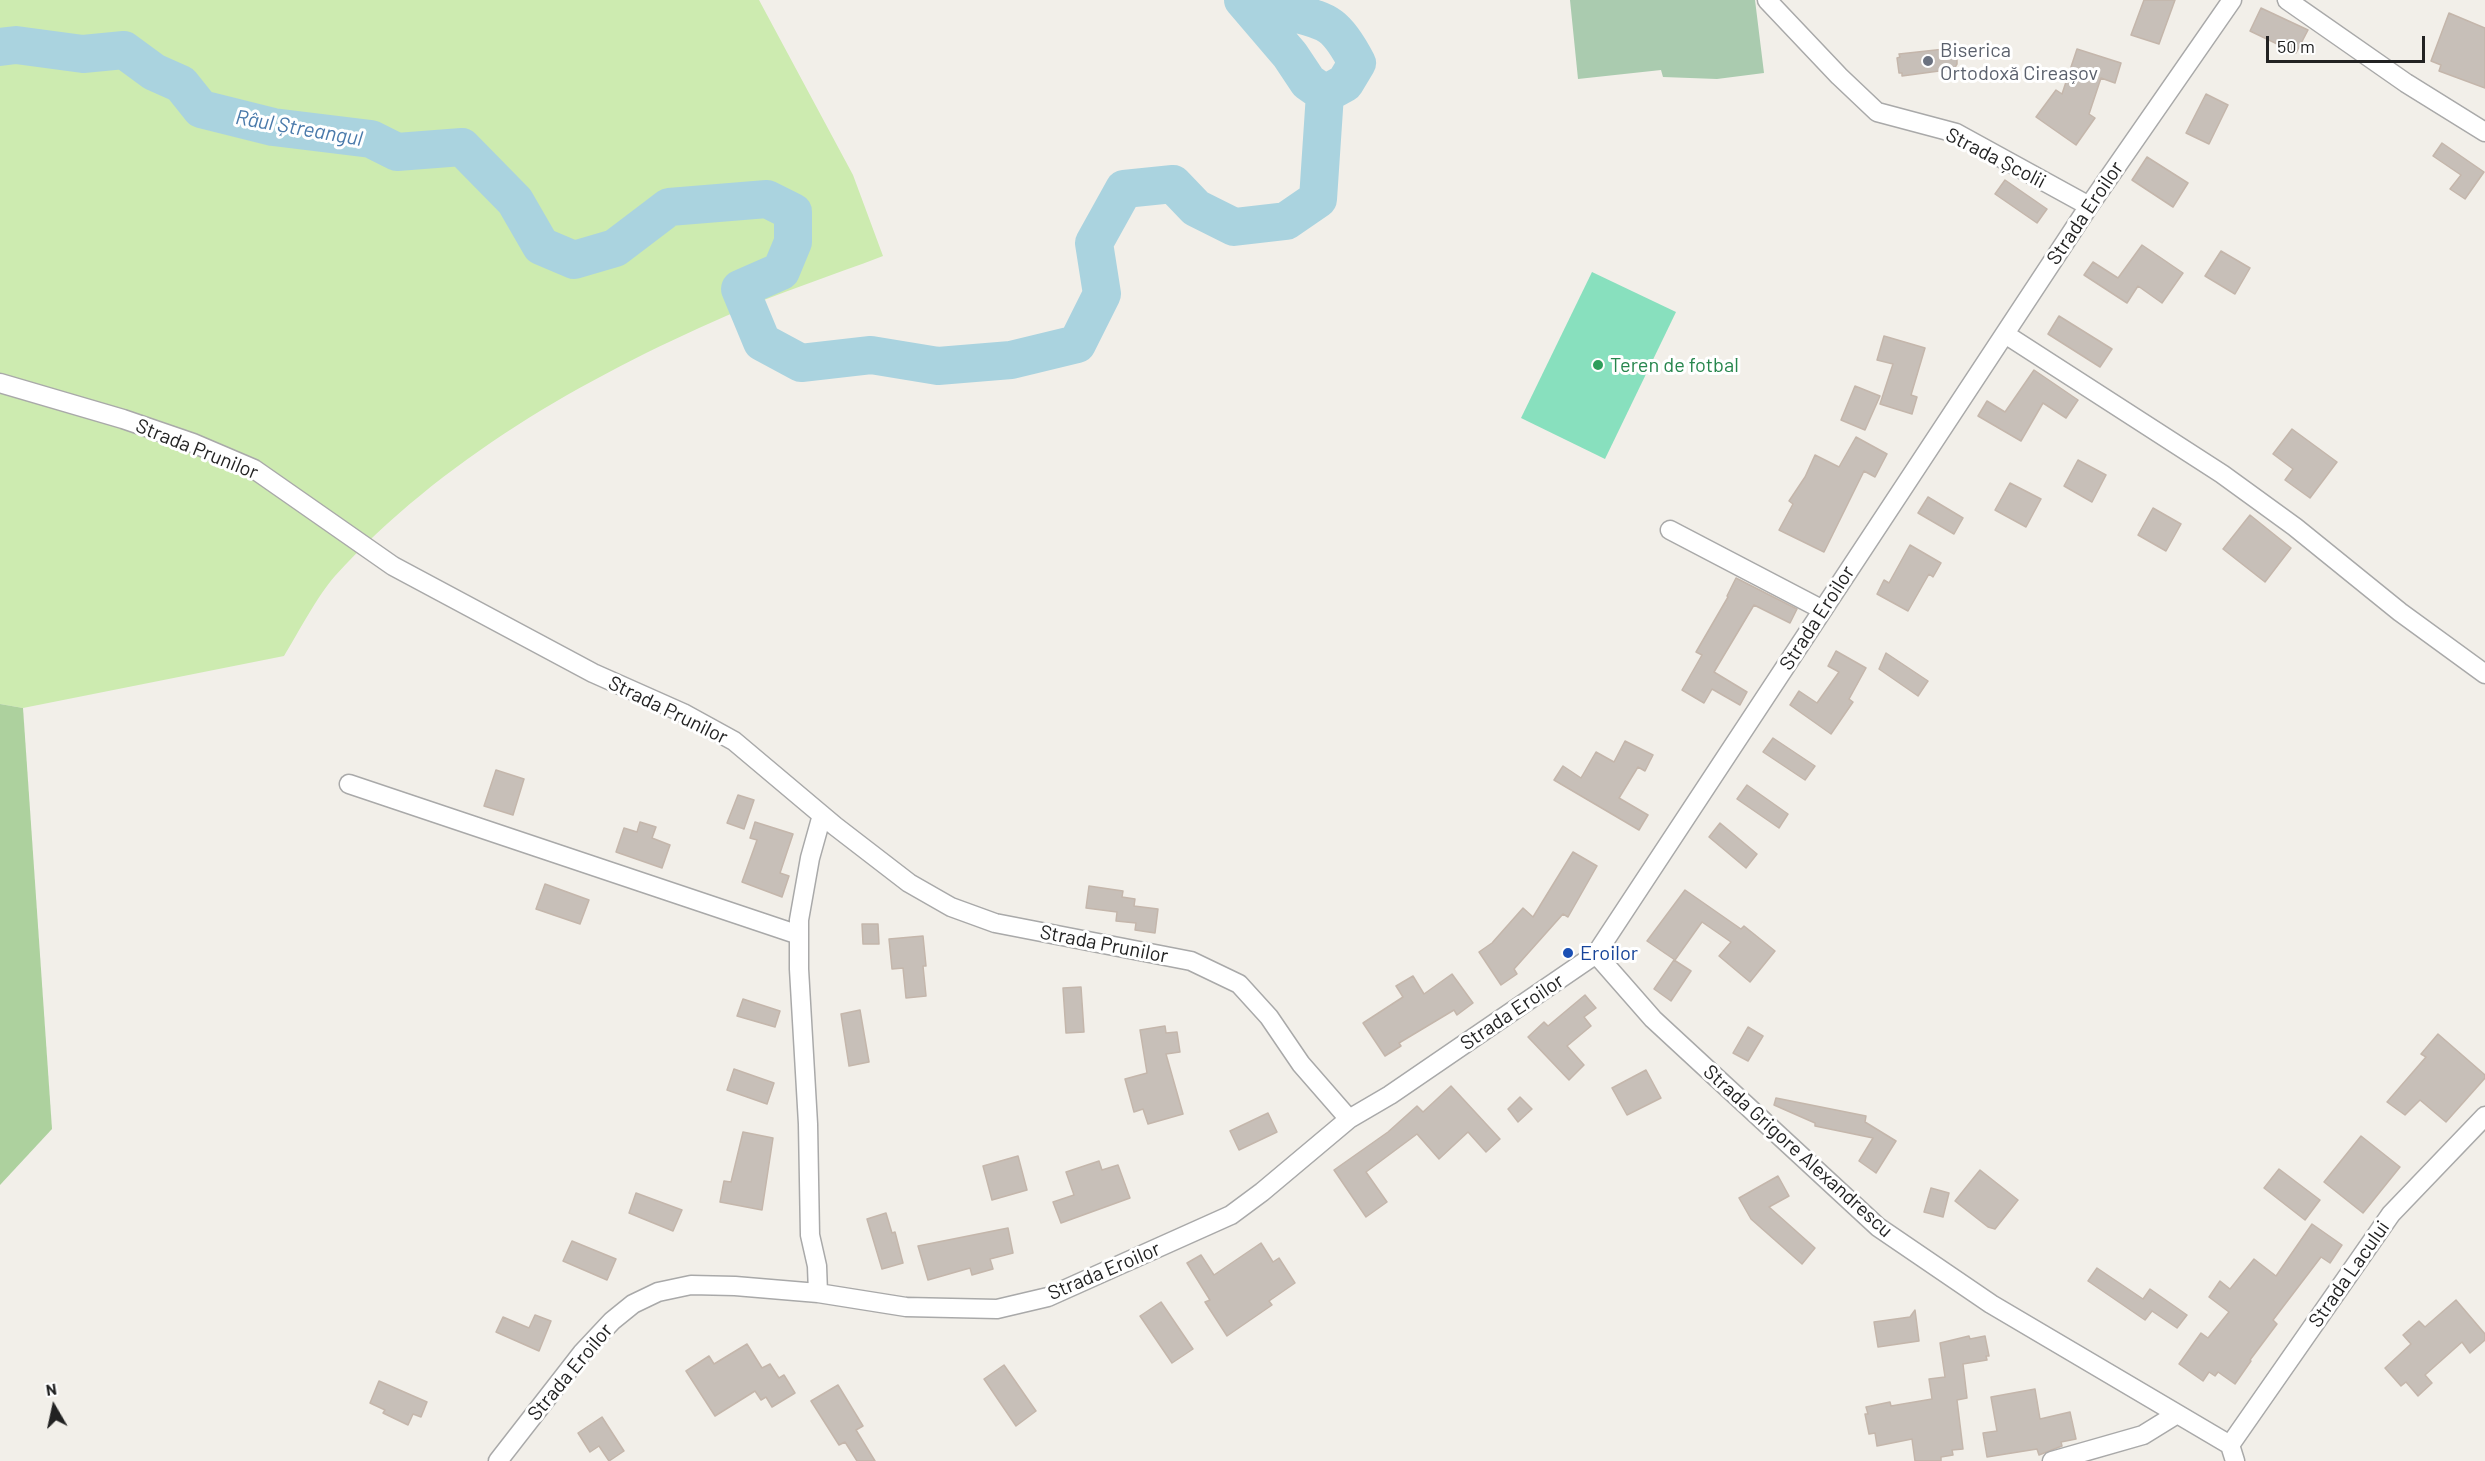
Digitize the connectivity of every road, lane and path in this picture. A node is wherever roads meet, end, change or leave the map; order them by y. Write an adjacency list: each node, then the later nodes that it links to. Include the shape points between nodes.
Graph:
1 (1767, 0): 5 (street, Strada Școlii, via 1877,112 1956,133)
2 (2232, 0): 5 (street, Strada Eroilor)
3 (2287, 0): 4 (street, via 2406,83)
4 (2485, 132)
5 (2089, 206): 6 (street, Strada Eroilor)
6 (2005, 334): 9 (street, Strada Eroilor); 10 (street, via 2222,474)
7 (0, 383): 12 (street, Strada Prunilor, via 193,443 254,469 393,566 593,674 683,713 734,741)
8 (1670, 530): 9 (street)
9 (1823, 610): 14 (street, Strada Eroilor)
10 (2485, 674)
11 (349, 784): 13 (street)
12 (822, 816): 13 (street, via 810,858); 16 (street, Strada Prunilor, via 909,883 951,907 995,923 1191,961 1239,984)
13 (799, 935): 17 (street, via 810,1235)
14 (1596, 954): 16 (street, Strada Eroilor); 18 (street, Strada Grigore Alexandrescu, via 1653,1019 1878,1227 1991,1304)
15 (2485, 1116): 19 (street, Strada Lacului, via 2391,1214)
16 (1349, 1119): 17 (street, Strada Eroilor, via 1230,1215 1048,1297 997,1309 906,1307)
17 (818, 1293): 20 (street, Strada Eroilor, via 691,1285 658,1292 633,1304 582,1353)
18 (2177, 1414): 19 (street, Strada Grigore Alexandrescu); 21 (street, via 2143,1436)
19 (2233, 1453)
20 (498, 1461)
21 (2052, 1461)

